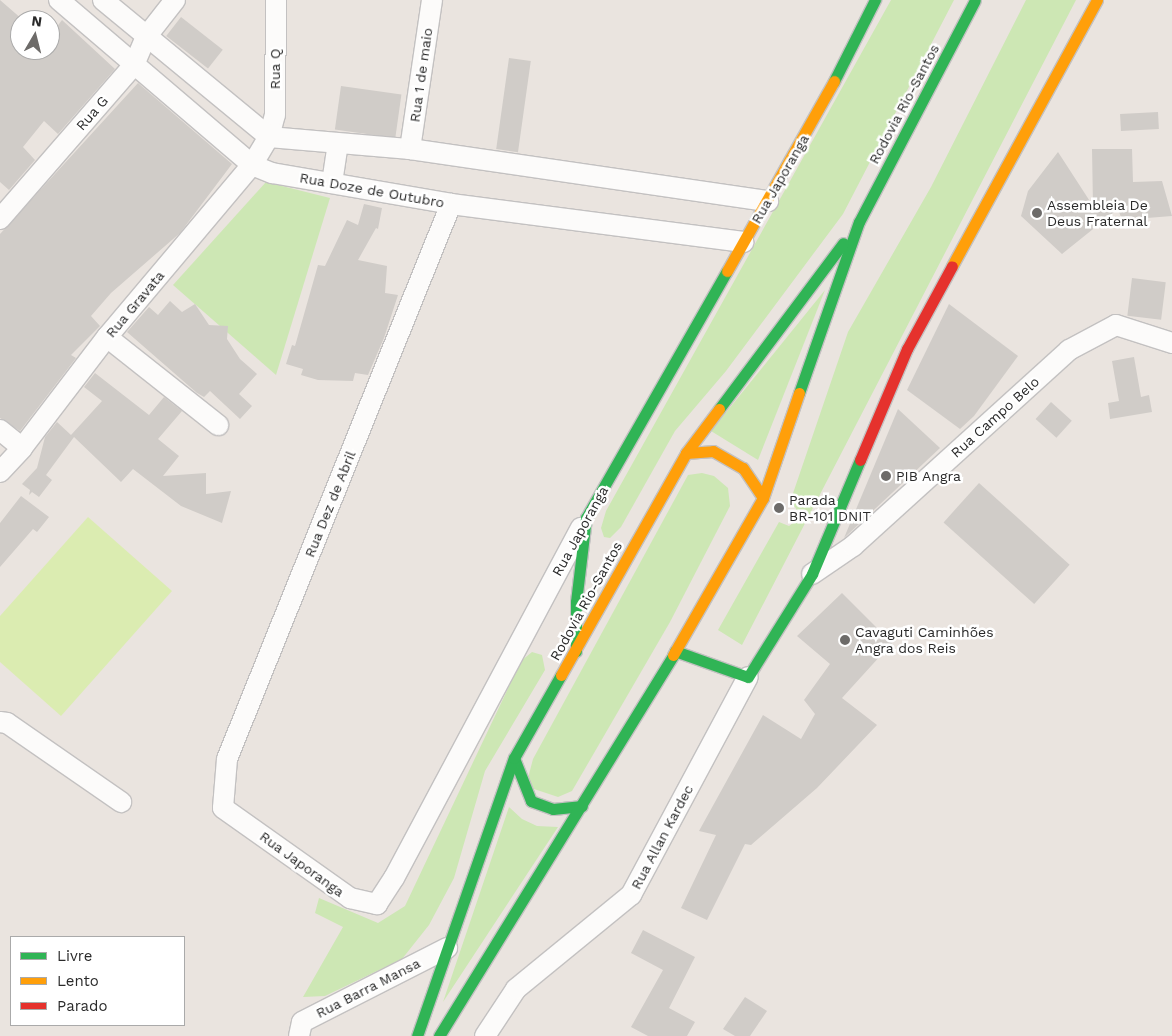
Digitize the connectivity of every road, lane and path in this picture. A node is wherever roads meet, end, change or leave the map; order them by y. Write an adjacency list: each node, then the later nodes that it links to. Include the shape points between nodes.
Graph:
1 (59, 0): 10 (street, Rua Doze de Outubro)
2 (103, 0): 9 (street)
3 (175, 0): 9 (street, Rua G)
4 (276, 0): 11 (street, Rua Q, via 275,114)
5 (432, 0): 13 (street, Rua 1 de maio)
6 (875, 0): 16 (main road, Rua Japoranga, via 824,102)
7 (975, 0): 19 (main road, Rodovia Rio-Santos)
8 (1097, 0): 30 (main road, via 907,349)
9 (146, 37): 10 (street, Rua G); 11 (street)
10 (134, 64): 14 (street, Rua Doze de Outubro); 18 (street, Rua G)
11 (269, 137): 12 (street); 14 (street, Rua Gravata)
12 (338, 143): 13 (street); 15 (street)
13 (410, 149): 16 (street)
14 (252, 165): 15 (street, Rua Doze de Outubro, via 272,173); 21 (street, Rua Gravata)
15 (332, 184): 17 (street, Rua Doze de Outubro)
16 (768, 201): 20 (main road, Rua Japoranga)
17 (451, 204): 20 (street, Rua Doze de Outubro); 38 (street, Rua Dez de Abril, via 227,759)
18 (0, 219)
19 (859, 222): 26 (main road, Rodovia Rio-Santos); 28 (main road, Rodovia Rio-Santos)
20 (744, 242): 29 (main road, Rua Japoranga)
21 (107, 337): 23 (street); 25 (street, Rua Gravata)
22 (1172, 343): 30 (street, Rua Campo Belo, via 1116,325 1070,350 853,546)
23 (218, 424)
24 (0, 430): 25 (street)
25 (22, 448): 27 (street, Rua Gravata)
26 (686, 453): 28 (main road, via 713,451 743,468); 31 (main road, Rodovia Rio-Santos)
27 (0, 472)
28 (763, 498): 32 (main road, Rodovia Rio-Santos)
29 (586, 518): 31 (main road, via 576,602); 38 (street, Rua Japoranga, via 394,878 377,904 350,898)
30 (812, 574): 33 (main road)
31 (576, 651): 35 (main road, Rodovia Rio-Santos)
32 (676, 651): 33 (main road); 37 (main road, Rodovia Rio-Santos)
33 (748, 678): 43 (street, Rua Allan Kardec, via 631,895 516,989)
34 (0, 722): 36 (street, via 7,723)
35 (514, 758): 37 (main road, via 531,801 553,810); 39 (main road, Rodovia Rio-Santos)
36 (121, 802)
37 (582, 806): 42 (main road, Rodovia Rio-Santos)
38 (223, 808)
39 (447, 948): 40 (street, Rua Barra Mansa, via 302,1022); 41 (main road, Rodovia Rio-Santos)
40 (299, 1036)
41 (417, 1036)
42 (439, 1036)
43 (485, 1036)

